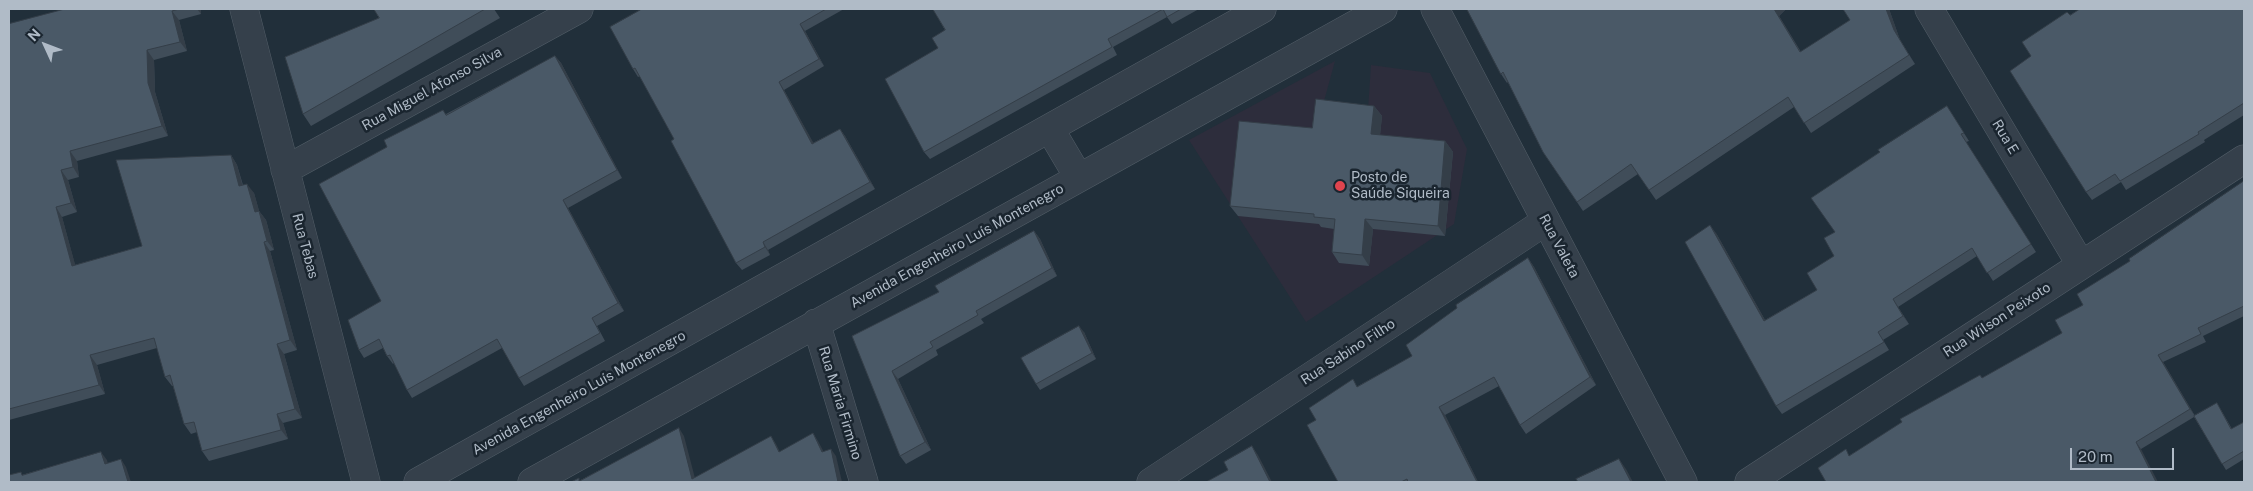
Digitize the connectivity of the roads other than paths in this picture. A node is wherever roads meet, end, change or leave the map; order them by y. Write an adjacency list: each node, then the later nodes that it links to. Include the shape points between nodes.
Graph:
1 (244, 9): 9 (street, Rua Tebas)
2 (579, 9): 9 (street, Rua Miguel Afonso Silva)
3 (1262, 9): 7 (street, Avenida Engenheiro Luís Montenegro)
4 (1383, 9): 10 (street, Avenida Engenheiro Luís Montenegro)
5 (1435, 9): 11 (street, Rua Valeta)
6 (1929, 9): 12 (street, Rua E)
7 (1050, 129): 10 (street); 15 (street, Avenida Engenheiro Luís Montenegro)
8 (2244, 159): 12 (street, Rua Wilson Peixoto)
9 (285, 170): 14 (street, Rua Tebas)
10 (1079, 178): 13 (street, Avenida Engenheiro Luís Montenegro)
11 (1546, 221): 18 (street, Rua Sabino Filho); 19 (street, Rua Valeta)
12 (2081, 265): 20 (street, Rua Wilson Peixoto)
13 (816, 323): 16 (street, Avenida Engenheiro Luís Montenegro); 17 (street, Rua Maria Firmino)
14 (366, 482)
15 (418, 482)
16 (532, 482)
17 (864, 482)
18 (1151, 482)
19 (1683, 482)
20 (1749, 482)

